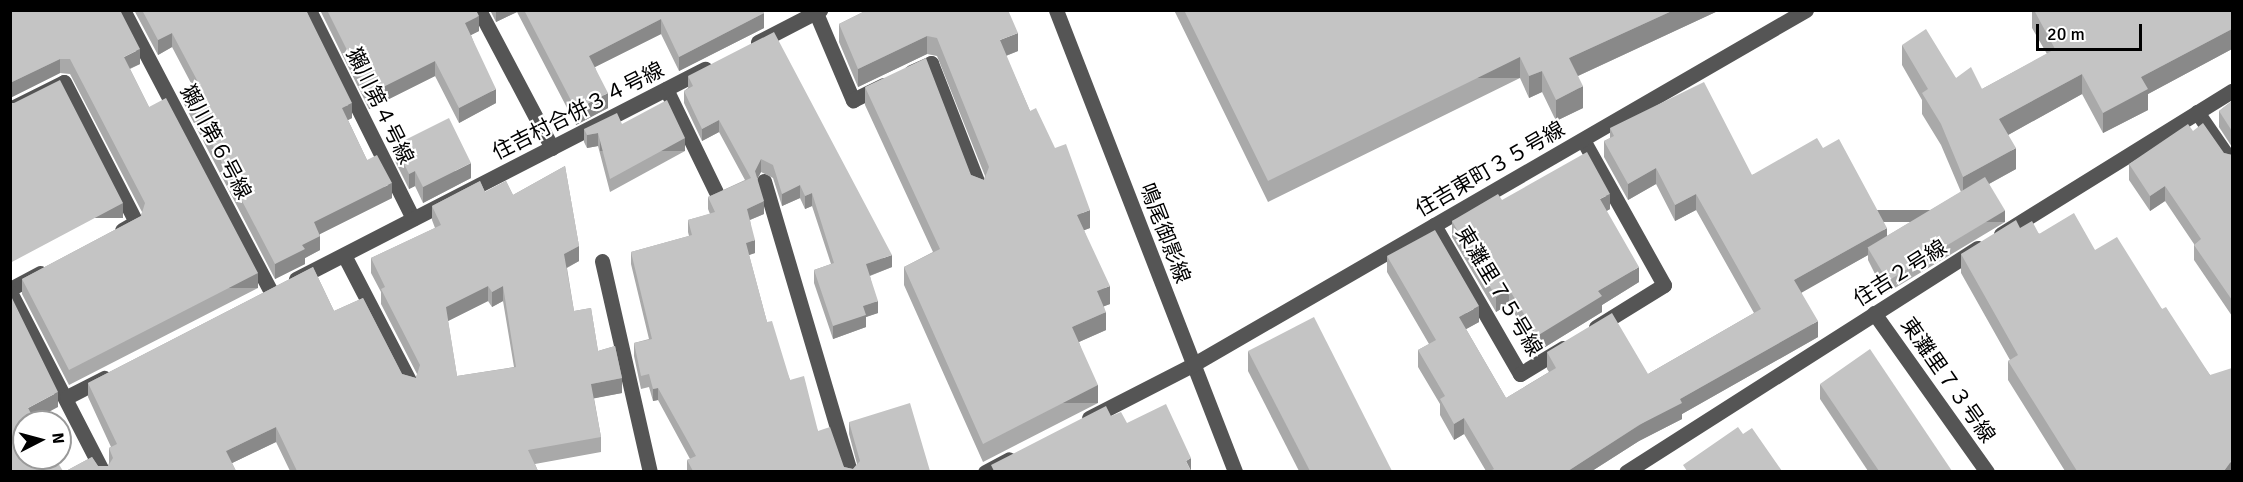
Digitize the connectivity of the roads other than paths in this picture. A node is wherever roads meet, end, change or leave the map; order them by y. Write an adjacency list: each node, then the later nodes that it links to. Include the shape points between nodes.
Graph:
1 (123, 10): 26 (street, 獺川第６号線)
2 (309, 10): 19 (street, 獺川第４号線)
3 (479, 10): 14 (street)
4 (1056, 10): 28 (street, 鳴尾御影線)
5 (1806, 10): 13 (street, 住吉東町３５号線)
6 (818, 11): 7 (street); 17 (street, via 853,100 931,63)
7 (746, 48)
8 (716, 63): 9 (street, 住吉村合併３４号線)
9 (666, 89): 14 (street, 住吉村合併３４号線); 18 (street)
10 (2232, 91): 12 (street, 住吉２号線)
11 (10, 109): 21 (street, via 64,82 136,222)
12 (2197, 112): 15 (street); 27 (street, 住吉２号線)
13 (1583, 140): 20 (street, 住吉東町３５号線); 20 (street, 東灘里７５号線, via 1664,285 1520,374)
14 (552, 148): 19 (street, 住吉村合併３４号線)
15 (2232, 163)
16 (765, 181): 36 (street)
17 (980, 189)
18 (716, 192)
19 (413, 219): 22 (street, 住吉村合併３４号線)
20 (1434, 225): 28 (street, 住吉東町３５号線)
21 (105, 239)
22 (344, 255): 26 (street, 住吉村合併３４号線); 30 (street)
23 (602, 261): 35 (street)
24 (52, 267): 25 (street)
25 (10, 291): 31 (street)
26 (266, 295)
27 (1874, 313): 39 (street, 住吉２号線); 40 (street, 東灘里７３号線)
28 (1194, 364): 32 (street, 住吉東町３５号線); 38 (street, 鳴尾御影線)
29 (118, 371): 31 (street)
30 (411, 384)
31 (67, 397): 34 (street)
32 (1079, 423)
33 (1027, 450): 37 (street)
34 (103, 471)
35 (650, 471)
36 (850, 471)
37 (985, 471)
38 (1235, 471)
39 (1626, 471)
40 (1987, 471)

